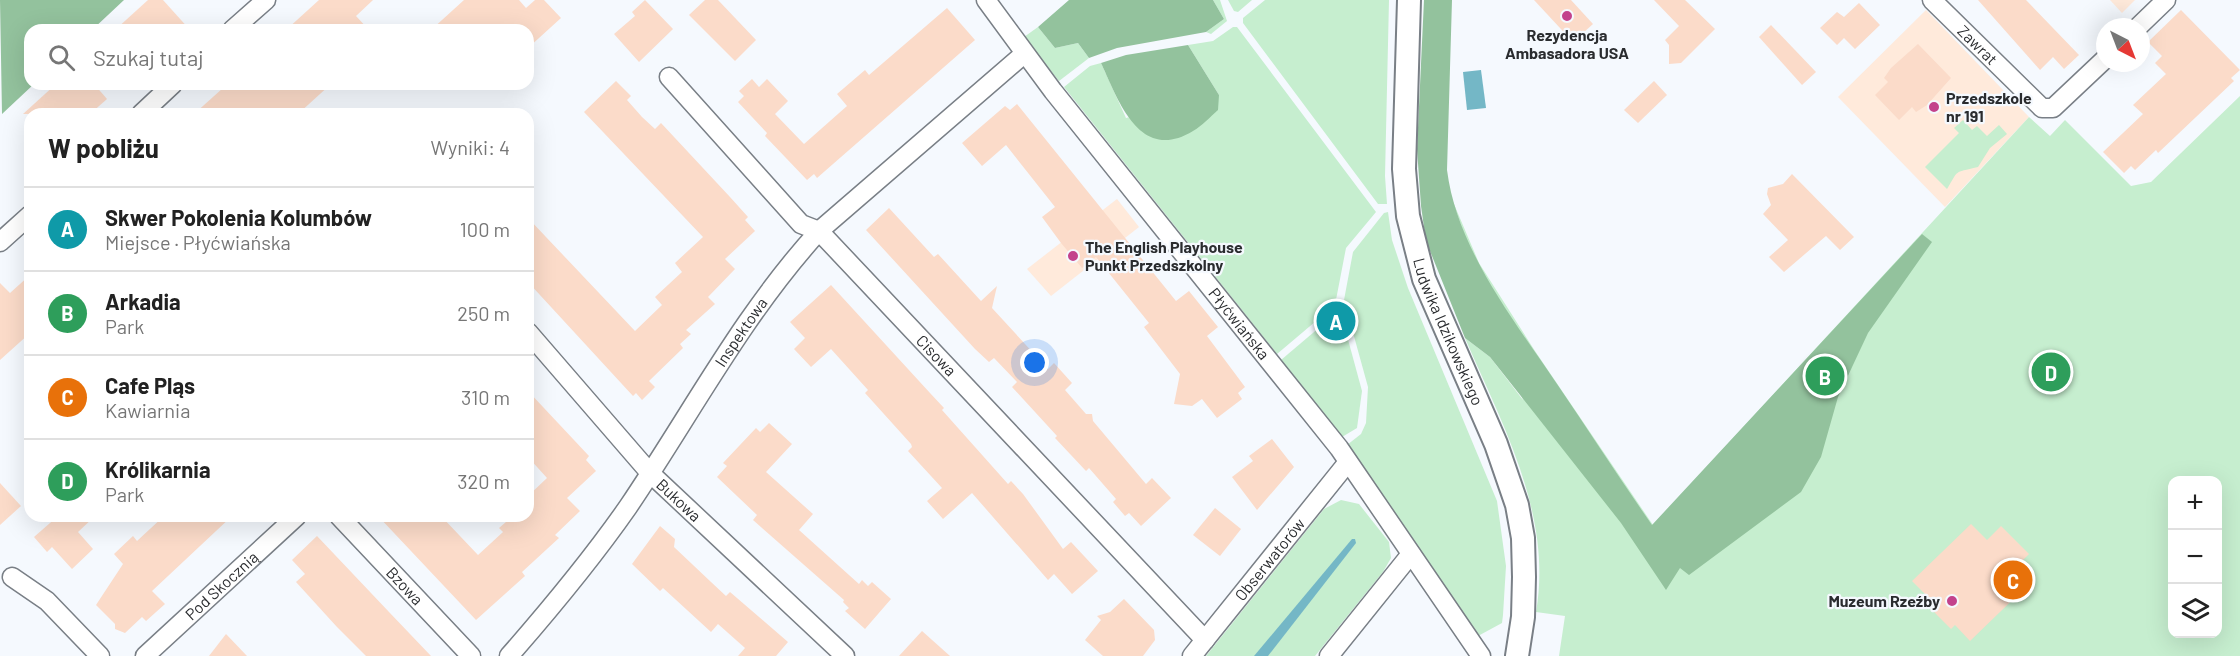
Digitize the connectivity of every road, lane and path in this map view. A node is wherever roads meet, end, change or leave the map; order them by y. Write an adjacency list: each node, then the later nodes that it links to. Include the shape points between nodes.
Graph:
1 (266, 0): 7 (street)
2 (986, 0): 8 (street, Płyćwiańska)
3 (1408, 0): 32 (street, Ludwika Idzikowskiego, via 1404,169 1407,216 1424,279 1496,444 1517,505 1524,577)
4 (1932, 0): 9 (street, Zawrat, via 2042,108 2053,108)
5 (2166, 0): 6 (street)
6 (2147, 18)
7 (239, 24)
8 (1024, 54): 14 (street, Inspektowa); 17 (street, Płyćwiańska)
9 (2096, 67)
10 (669, 76): 14 (street, Cisowa, via 801,224)
11 (167, 90): 12 (street)
12 (147, 108)
13 (24, 221): 15 (street)
14 (819, 231): 18 (street, Inspektowa, via 767,294); 23 (street, Cisowa)
15 (0, 242)
16 (534, 339): 18 (street, Bukowa)
17 (1348, 462): 21 (street, Płyćwiańska); 23 (street, Obserwatorów)
18 (650, 473): 27 (street, Inspektowa, via 577,578); 28 (street, Bukowa)
19 (290, 522): 25 (street, Pod Skocznią)
20 (345, 522): 26 (street, Bzowa)
21 (1411, 554): 30 (street); 31 (street, Płyćwiańska)
22 (12, 578): 24 (street, via 47,601)
23 (1205, 640): 29 (street, Obserwatorów)
24 (100, 656)
25 (145, 656)
26 (471, 656)
27 (509, 656)
28 (845, 656)
29 (1192, 656)
30 (1329, 656)
31 (1480, 656)
32 (1517, 656)

